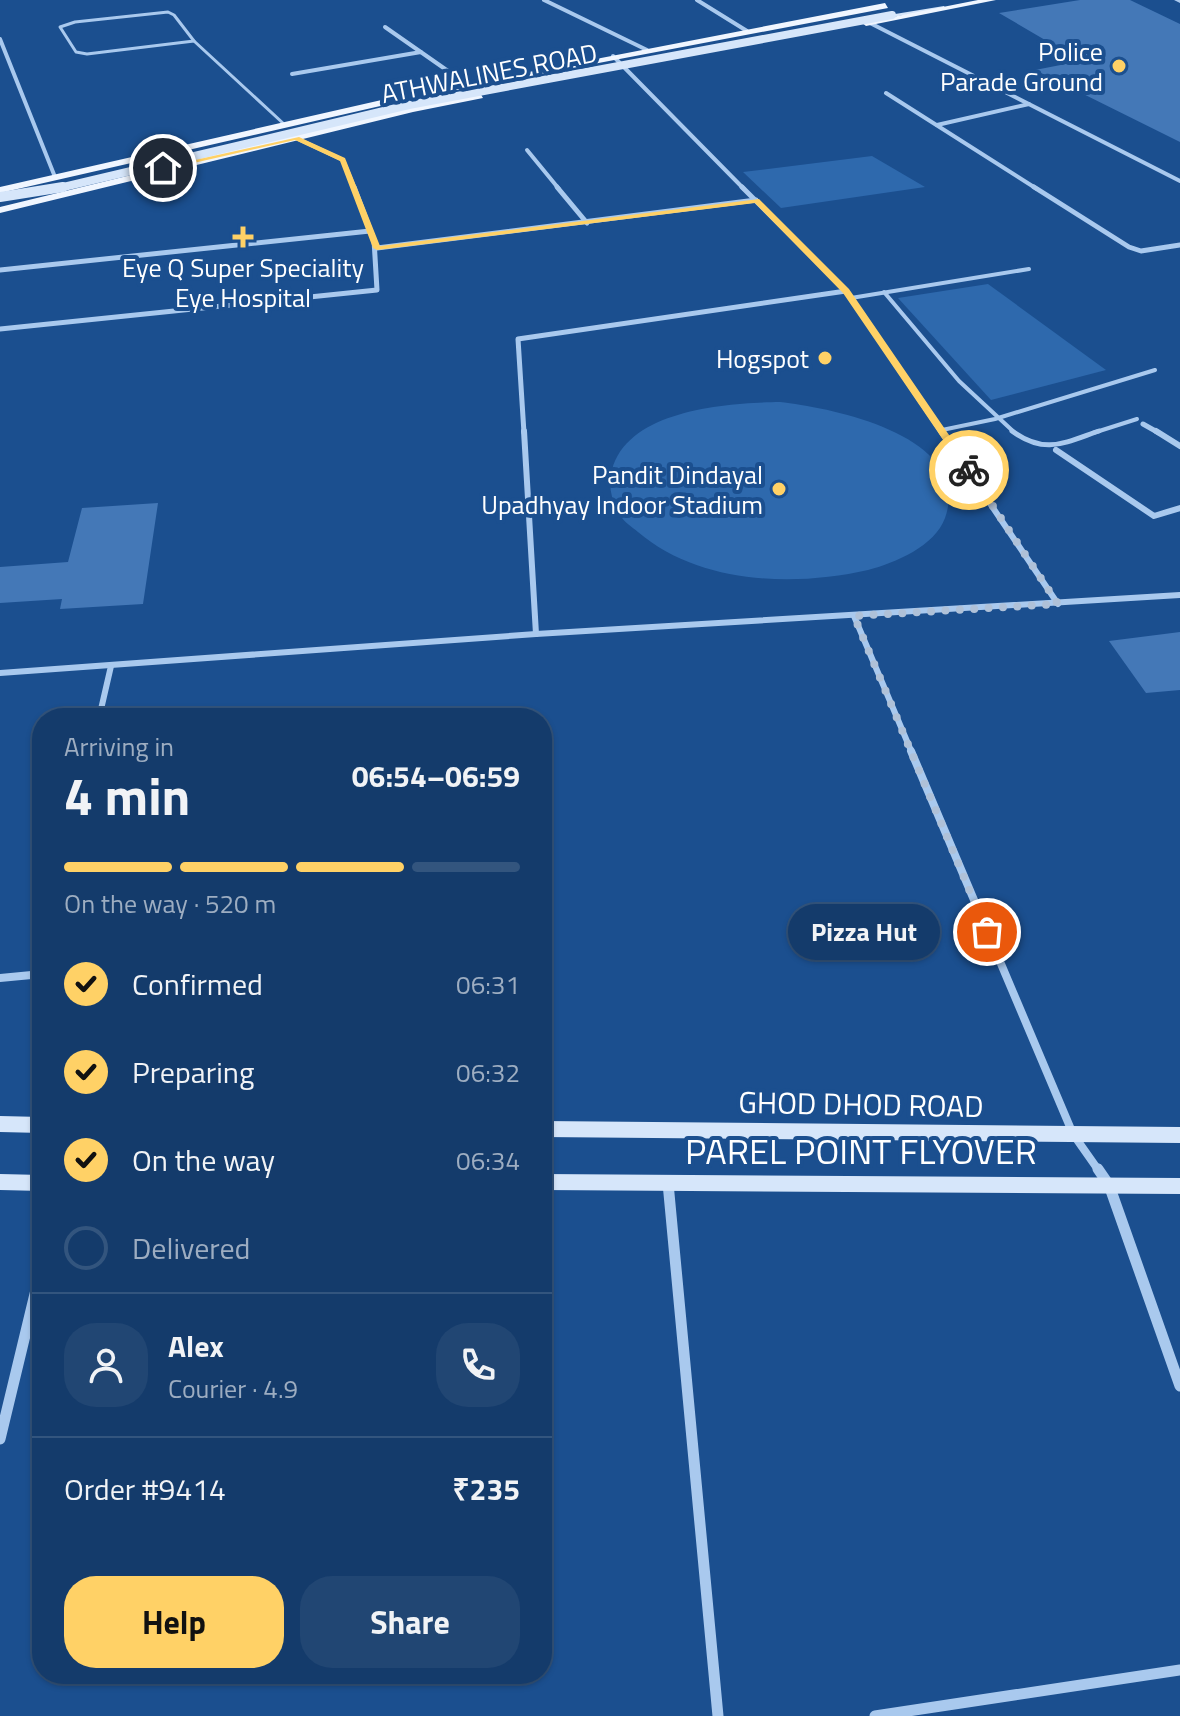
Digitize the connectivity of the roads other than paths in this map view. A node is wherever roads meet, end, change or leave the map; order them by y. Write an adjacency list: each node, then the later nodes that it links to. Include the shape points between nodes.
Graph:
1 (544, 0): 11 (street)
2 (697, 0): 8 (street)
3 (918, 0): 8 (main road, ATHWALINES ROAD)
4 (992, 0): 5 (main road, ATHWALINES ROAD)
5 (944, 8): 6 (main road, ATHWALINES ROAD); 28 (main road, bridge, via 409,105)
6 (870, 23): 14 (main road, ATHWALINES ROAD); 18 (street)
7 (385, 27): 12 (street)
8 (747, 31): 11 (main road, ATHWALINES ROAD)
9 (0, 39): 25 (street)
10 (194, 41): 10 (lane, via 87,54 76,52 60,27 168,12); 19 (lane)
11 (647, 50): 13 (main road, ATHWALINES ROAD)
12 (421, 52): 15 (street); 16 (street)
13 (613, 56): 14 (street); 16 (main road, ATHWALINES ROAD)
14 (624, 68): 21 (main road, ATHWALINES ROAD); 29 (street)
15 (292, 74)
16 (468, 85): 19 (main road, ATHWALINES ROAD)
17 (886, 93): 20 (street)
18 (1030, 104): 20 (street); 26 (street)
19 (285, 125): 22 (main road, ATHWALINES ROAD)
20 (937, 125): 33 (street, via 1133,249)
21 (296, 138): 24 (main road, ATHWALINES ROAD); 32 (street, via 343,160)
22 (202, 144): 24 (main road); 25 (main road, ATHWALINES ROAD)
23 (527, 150): 31 (street)
24 (219, 156): 30 (main road, ATHWALINES ROAD)
25 (55, 177): 27 (main road, ATHWALINES ROAD)
26 (1180, 181)
27 (0, 188)
28 (0, 197)
29 (756, 200): 31 (street); 37 (street)
30 (0, 210)
31 (587, 223): 34 (street)
32 (370, 231): 34 (street); 36 (street)
33 (1180, 245)
34 (377, 248): 40 (street, via 377,290)
35 (1029, 269): 38 (lane)
36 (0, 270)
37 (846, 291): 39 (street); 51 (street, via 518,339)
38 (884, 292): 39 (lane); 42 (lane)
39 (851, 298): 44 (street)
40 (0, 329)
41 (1155, 370): 42 (lane)
42 (995, 419): 43 (lane, via 1024,441 1042,447); 44 (lane)
43 (1140, 421): 45 (street)
44 (942, 430): 49 (street)
45 (1180, 446)
46 (1056, 450): 47 (street, via 1154,516)
47 (1180, 508)
48 (1180, 595): 49 (street)
49 (1058, 604): 50 (street)
50 (854, 616): 51 (street); 60 (street)
51 (536, 634): 52 (street)
52 (111, 666): 53 (street); 54 (street)
53 (0, 673)
54 (101, 708)
55 (32, 975): 56 (street)
56 (0, 978)
57 (0, 1124): 58 (main road)
58 (32, 1125)
59 (552, 1129): 60 (main road, GHOD DHOD ROAD)
60 (1073, 1134): 61 (main road, GHOD DHOD ROAD); 66 (street)
61 (1180, 1135)
62 (0, 1182): 64 (main road)
63 (552, 1182): 65 (main road, PAREL POINT FLYOVER)
64 (32, 1183)
65 (668, 1183): 66 (main road, PAREL POINT FLYOVER); 72 (street)
66 (1109, 1185): 67 (main road, PAREL POINT FLYOVER); 69 (street)
67 (1180, 1186)
68 (32, 1306): 70 (street)
69 (1180, 1386)
70 (0, 1439)
71 (1180, 1670): 73 (street)
72 (718, 1716)
73 (875, 1716)

